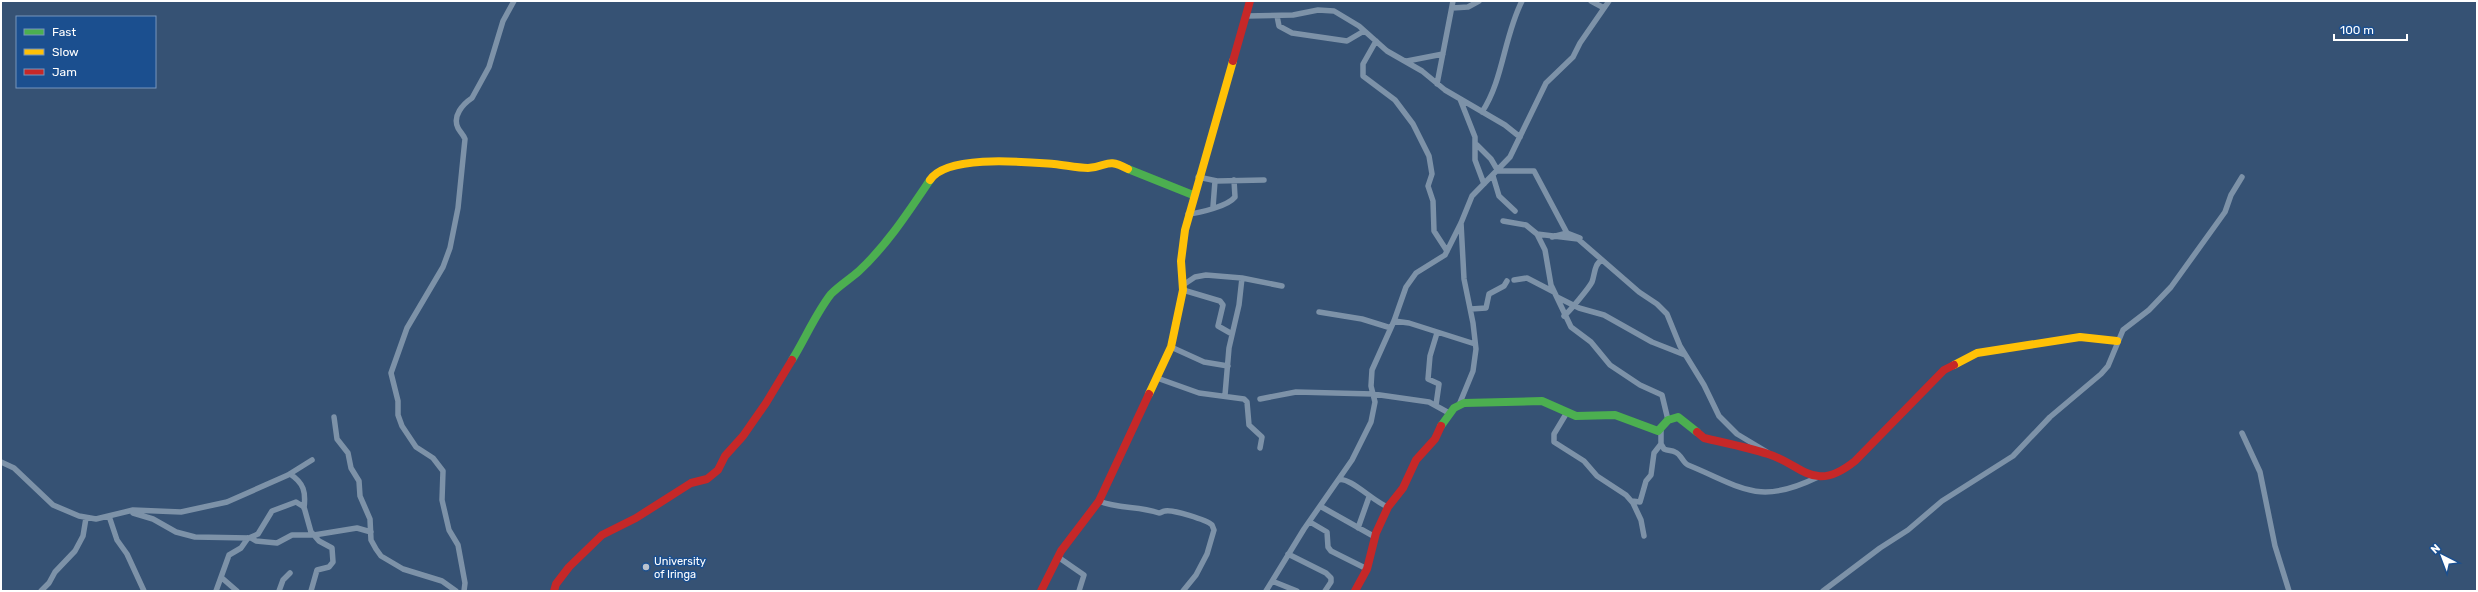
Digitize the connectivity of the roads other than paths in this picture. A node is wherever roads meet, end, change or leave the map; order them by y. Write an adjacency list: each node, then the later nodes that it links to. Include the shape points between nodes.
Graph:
1 (514, 1): 109 (street, via 503,21 496,50 482,82 457,115 458,126 464,139 452,242 443,267 407,328 391,373 398,401 397,413 402,426 416,447 433,458 443,471 442,500 450,530 458,545 465,583)
2 (1250, 1): 10 (street)
3 (1454, 1): 8 (street)
4 (1479, 1): 8 (street, via 1468,7)
5 (1522, 1): 18 (street, via 1508,32 1491,95)
6 (1591, 1): 9 (street)
7 (1609, 1): 9 (street)
8 (1452, 8): 14 (street)
9 (1604, 8): 19 (street, via 1573,57 1546,83)
10 (1246, 16): 11 (street); 24 (street)
11 (1277, 16): 12 (street, via 1326,10 1347,17); 12 (street, via 1279,26 1292,33 1347,41)
12 (1364, 30): 13 (street)
13 (1376, 41): 15 (street, via 1387,51); 39 (street, via 1363,64 1363,76 1395,100 1413,124 1429,156 1432,174 1428,186 1433,201 1434,227)
14 (1443, 54): 15 (street); 16 (street)
15 (1407, 61): 16 (street)
16 (1438, 84): 17 (street)
17 (1460, 99): 18 (street); 20 (street)
18 (1482, 112): 19 (street)
19 (1520, 137): 21 (street, via 1510,157)
20 (1476, 145): 21 (street, via 1490,157); 28 (street, via 1475,160)
21 (1498, 171): 22 (street); 35 (street, via 1534,171)
22 (1493, 176): 28 (street); 31 (street, via 1499,196)
23 (2242, 177): 55 (street, via 2231,195 2225,212 2172,287 2149,310 2123,330)
24 (1198, 178): 27 (street); 29 (street)
25 (1234, 180): 26 (street); 27 (street); 30 (street, via 1235,198 1224,205)
26 (1264, 180)
27 (1215, 181): 30 (street)
28 (1484, 184): 34 (street, via 1472,196)
29 (1194, 195): 32 (street); 110 (street, via 1114,162 1088,168 1054,164 976,162 939,170 894,231 859,271 830,296 766,403 725,456 718,470 708,479 692,483 636,518 602,535 569,567 556,584)
30 (1214, 207): 32 (street, via 1202,213)
31 (1515, 211)
32 (1188, 214): 45 (street, via 1182,247)
33 (1503, 221): 36 (street, via 1526,225)
34 (1462, 223): 39 (street); 48 (street, via 1464,279)
35 (1567, 233): 37 (street); 38 (street, via 1579,236)
36 (1537, 234): 37 (street); 46 (street)
37 (1552, 237): 38 (street, via 1577,238)
38 (1582, 241): 40 (street)
39 (1447, 251): 51 (street, via 1442,258 1424,267 1412,278 1406,287)
40 (1602, 260): 47 (street, via 1597,264 1588,288); 58 (street, via 1663,309)
41 (1242, 278): 44 (street); 45 (street, via 1198,275); 54 (street)
42 (1514, 280): 46 (street, via 1527,278)
43 (1507, 281): 48 (street, via 1504,286 1489,294 1486,308)
44 (1282, 286)
45 (1183, 288): 54 (street, via 1220,301 1223,305 1218,326); 57 (street)
46 (1556, 294): 47 (street); 50 (street)
47 (1573, 306): 50 (street); 58 (street, via 1604,315 1652,342)
48 (1471, 309): 56 (street)
49 (1318, 312): 52 (street, via 1362,319)
50 (1564, 316): 69 (street, via 1571,327 1591,342 1610,365 1640,385 1662,395)
51 (1394, 321): 52 (street); 53 (street, via 1409,323)
52 (1391, 328): 61 (street, via 1372,370)
53 (1437, 333): 56 (street); 64 (street, via 1427,371 1428,379 1439,384)
54 (1232, 334): 59 (street)
55 (2116, 341): 78 (street, via 2080,336 1977,353 1944,370 1849,466); 118 (street, via 2108,366 2102,374 2050,417 2019,452 1942,501 1908,530)
56 (1475, 342): 65 (street, via 1473,371)
57 (1171, 347): 59 (street, via 1204,362); 60 (street)
58 (1685, 355): 74 (street, via 1704,385 1718,416 1736,434)
59 (1228, 366): 62 (street)
60 (1157, 378): 62 (street, via 1199,393); 81 (street)
61 (1373, 394): 63 (street, via 1296,392); 64 (street); 79 (street, via 1375,402 1371,422)
62 (1225, 395): 73 (street, via 1240,397 1246,401 1247,421 1262,437)
63 (1260, 399)
64 (1436, 405): 66 (street)
65 (1458, 405): 66 (street); 67 (street, via 1542,401)
66 (1449, 413): 84 (street, via 1435,439 1416,460 1403,488)
67 (1566, 414): 70 (street, via 1582,417 1615,415 1653,430); 82 (street, via 1554,434 1554,442 1584,461 1597,476 1623,492)
68 (334, 417): 91 (street, via 337,440 349,455 351,468 359,481 360,496 370,519)
69 (1668, 420): 70 (street); 74 (street, via 1678,418 1704,438)
70 (1661, 430): 72 (street)
71 (2242, 434): 119 (street, via 2260,472 2275,546)
72 (1661, 444): 78 (street, via 1666,450 1677,452 1686,464 1757,492 1785,491); 82 (street, via 1654,453 1651,475 1646,481 1640,502)
73 (1260, 448)
74 (1769, 454): 78 (street, via 1801,472)
75 (312, 460): 77 (street)
76 (1, 462): 88 (street, via 14,468 53,505)
77 (290, 474): 85 (street, via 301,482 304,488); 86 (street, via 239,498 189,511)
78 (1821, 476)
79 (1339, 480): 80 (street, via 1348,480); 83 (street)
80 (1369, 497): 84 (street); 90 (street)
81 (1099, 501): 97 (street); 113 (street, via 1114,507 1131,506 1159,513 1165,510 1204,520 1212,525 1214,530 1207,554 1196,575)
82 (1632, 501): 93 (street, via 1641,520)
83 (1320, 506): 89 (street); 90 (street, via 1331,510)
84 (1388, 507): 94 (street)
85 (304, 508): 92 (street); 95 (street, via 299,503 292,502 272,511 258,534)
86 (130, 511): 87 (street); 95 (street, via 153,519 176,532 195,537)
87 (109, 516): 88 (street); 103 (street, via 117,540 127,554)
88 (86, 518): 102 (street, via 83,536 75,552)
89 (1310, 522): 96 (street); 98 (street, via 1327,532 1328,547 1331,551)
90 (1358, 528): 94 (street)
91 (371, 532): 92 (street, via 357,528); 108 (street, via 372,542 381,556 404,569 447,584)
92 (313, 534): 95 (street, via 292,535 277,543); 107 (street, via 318,541 332,548 333,562 329,567 317,570 312,580)
93 (1644, 536)
94 (1375, 537): 98 (street)
95 (249, 538): 100 (street, via 229,555)
96 (1288, 554): 101 (street); 116 (street, via 1330,577 1331,582)
97 (1058, 557): 111 (street); 112 (street, via 1084,574)
98 (1367, 569): 117 (street)
99 (290, 573): 106 (street)
100 (222, 578): 104 (street); 105 (street)
101 (1272, 581): 114 (street); 115 (street)
102 (41, 591)
103 (144, 591)
104 (216, 591)
105 (237, 591)
106 (278, 591)
107 (311, 591)
108 (456, 591)
109 (464, 591)
110 (554, 591)
111 (1041, 591)
112 (1079, 591)
113 (1183, 591)
114 (1266, 591)
115 (1297, 591)
116 (1325, 591)
117 (1355, 591)
118 (1822, 591)
119 (2289, 591)

